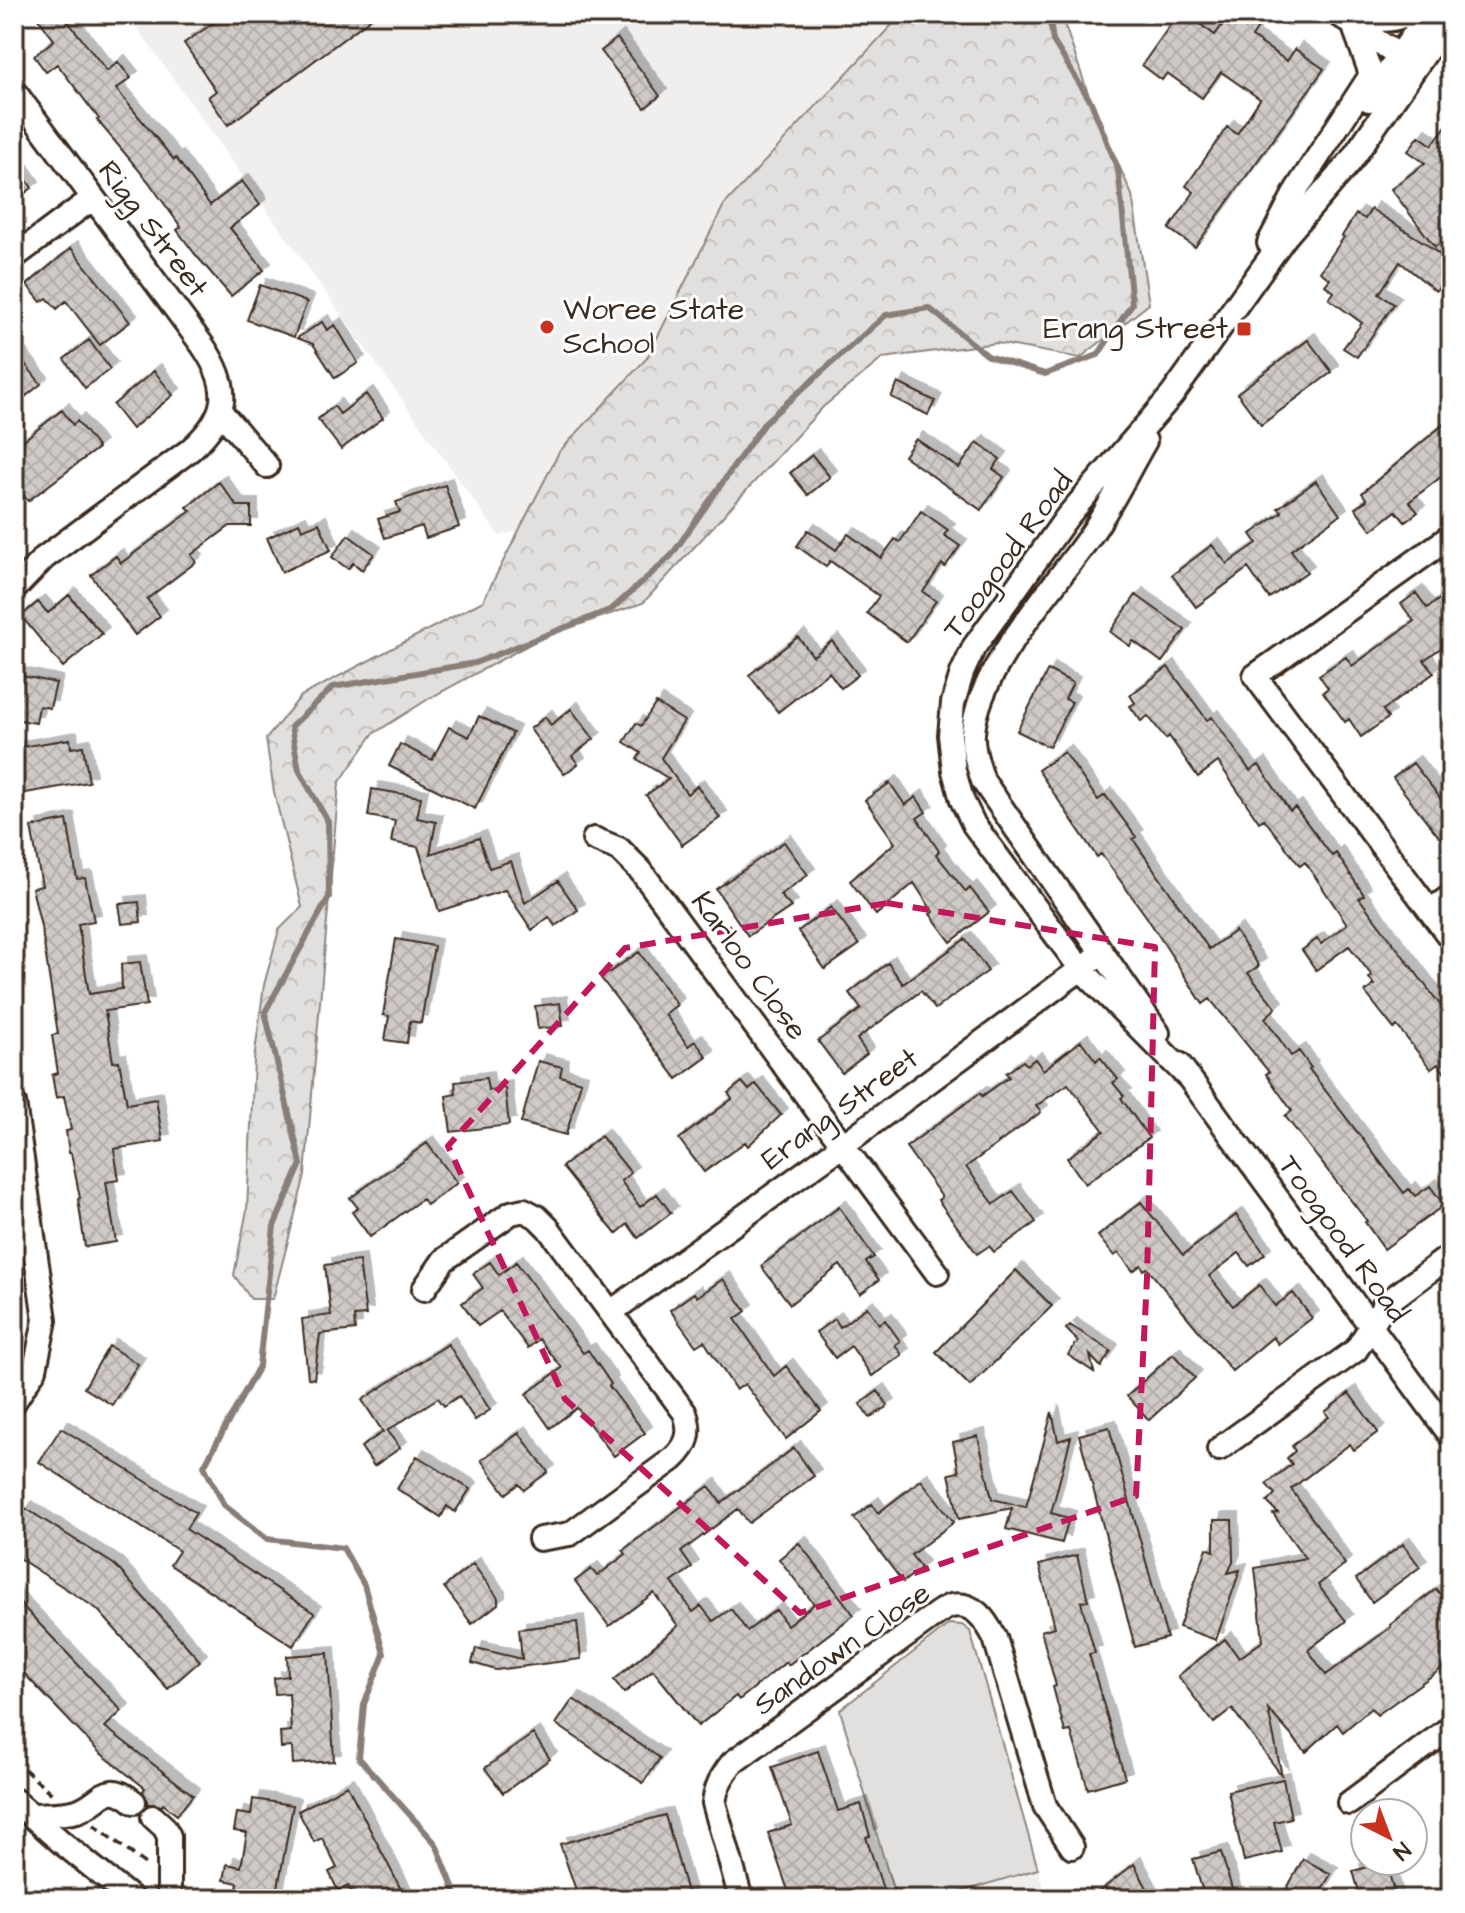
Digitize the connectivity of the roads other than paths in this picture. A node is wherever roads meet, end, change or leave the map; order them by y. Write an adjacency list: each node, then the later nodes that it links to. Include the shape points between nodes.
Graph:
1 (1407, 14): 4 (street, via 1389,20)
2 (1428, 14): 5 (street, Toogood Road)
3 (1451, 16): 5 (street, Toogood Road)
4 (1352, 17): 5 (street); 9 (street, via 1369,78 1297,189)
5 (1407, 60): 9 (street, Toogood Road, via 1394,101)
6 (14, 91): 7 (street, Rigg Street)
7 (93, 198): 8 (street); 11 (street, Rigg Street, via 217,366)
8 (14, 257)
9 (1235, 308): 10 (street, Toogood Road)
10 (1172, 395): 19 (street, Toogood Road, via 1092,534 993,670 973,736 983,781); 20 (street, Toogood Road, via 1067,517 974,647 953,703 954,771 974,825)
11 (220, 411): 12 (street); 14 (street, via 190,450 44,558)
12 (267, 466)
13 (1451, 536): 17 (street, via 1255,676)
14 (14, 589)
15 (594, 839): 23 (street, Karloo Close, via 619,849 641,871)
16 (1451, 896): 17 (street)
17 (1430, 911): 18 (street)
18 (1451, 939)
19 (1104, 952): 20 (street, Erang Street); 21 (street, Toogood Road)
20 (1081, 969): 21 (street, Toogood Road); 23 (street, Erang Street)
21 (1187, 1076): 28 (street, Toogood Road)
22 (14, 1103): 29 (street, via 44,1303)
23 (843, 1145): 25 (street, Karloo Close); 27 (street, Erang Street)
24 (1451, 1255): 28 (street, via 1385,1304)
25 (937, 1273)
26 (424, 1289): 27 (street, via 444,1260 498,1221 524,1210 548,1228)
27 (611, 1312): 34 (street, via 685,1413 689,1438 673,1459 570,1534)
28 (1371, 1327): 32 (street, Toogood Road); 33 (street, via 1356,1350)
29 (41, 1344): 30 (street); 31 (street, via 31,1378)
30 (14, 1380)
31 (14, 1402)
32 (1451, 1436)
33 (1219, 1449)
34 (540, 1539)
35 (1451, 1727): 36 (street)
36 (1357, 1797)
37 (14, 1800): 39 (street)
38 (134, 1802): 39 (street, via 110,1792 75,1812)
39 (31, 1815): 43 (street)
40 (153, 1817): 42 (street, via 169,1836)
41 (1072, 1847): 44 (street, Sandown Close, via 1045,1806 995,1638 984,1617 972,1608 951,1606 732,1763 723,1775 714,1803)
42 (169, 1891)
43 (132, 1899)
44 (741, 1899)

